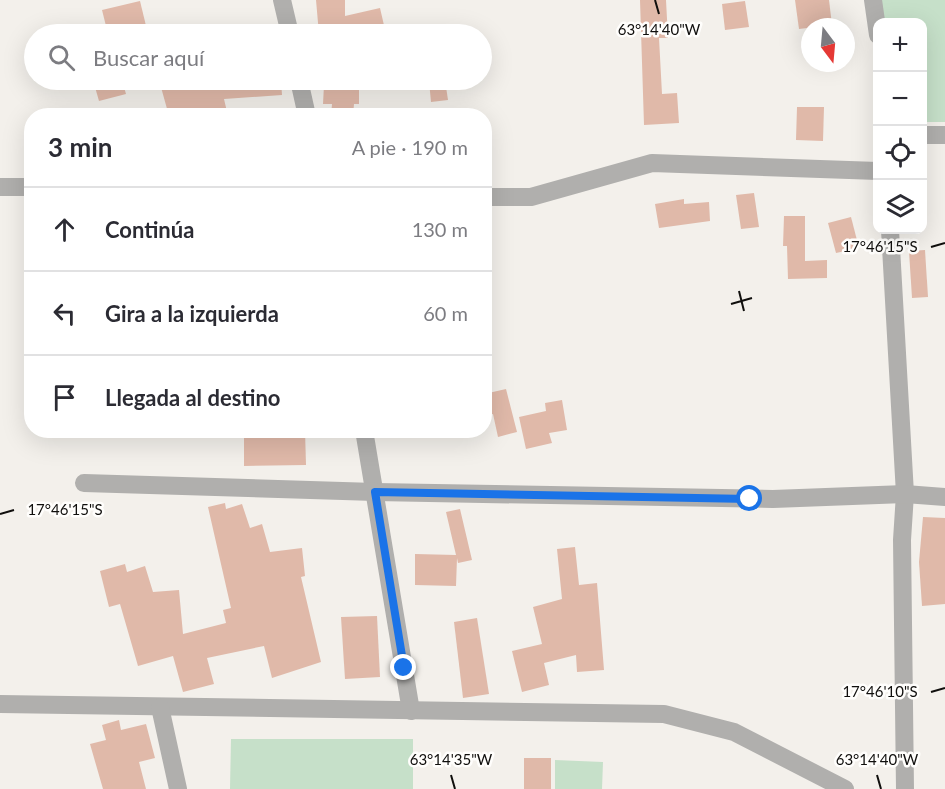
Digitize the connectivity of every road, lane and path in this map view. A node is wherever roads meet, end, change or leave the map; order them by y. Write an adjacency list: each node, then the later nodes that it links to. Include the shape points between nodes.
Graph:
1 (282, 0): 4 (street)
2 (873, 0): 3 (street)
3 (876, 18)
4 (288, 24)
5 (301, 90): 6 (street)
6 (305, 108)
7 (927, 135): 8 (street)
8 (945, 135)
9 (873, 171): 12 (street, via 652,163 531,197)
10 (24, 186): 11 (street)
11 (0, 187)
12 (492, 197)
13 (890, 234): 17 (street)
14 (365, 438): 16 (street)
15 (84, 483): 16 (street)
16 (375, 492): 17 (street, via 773,499); 21 (street)
17 (905, 494): 18 (street); 24 (street)
18 (945, 497)
19 (0, 704): 20 (street)
20 (160, 707): 21 (street); 22 (street)
21 (411, 711): 23 (street, via 664,714 734,732)
22 (178, 789)
23 (845, 789)
24 (905, 789)

